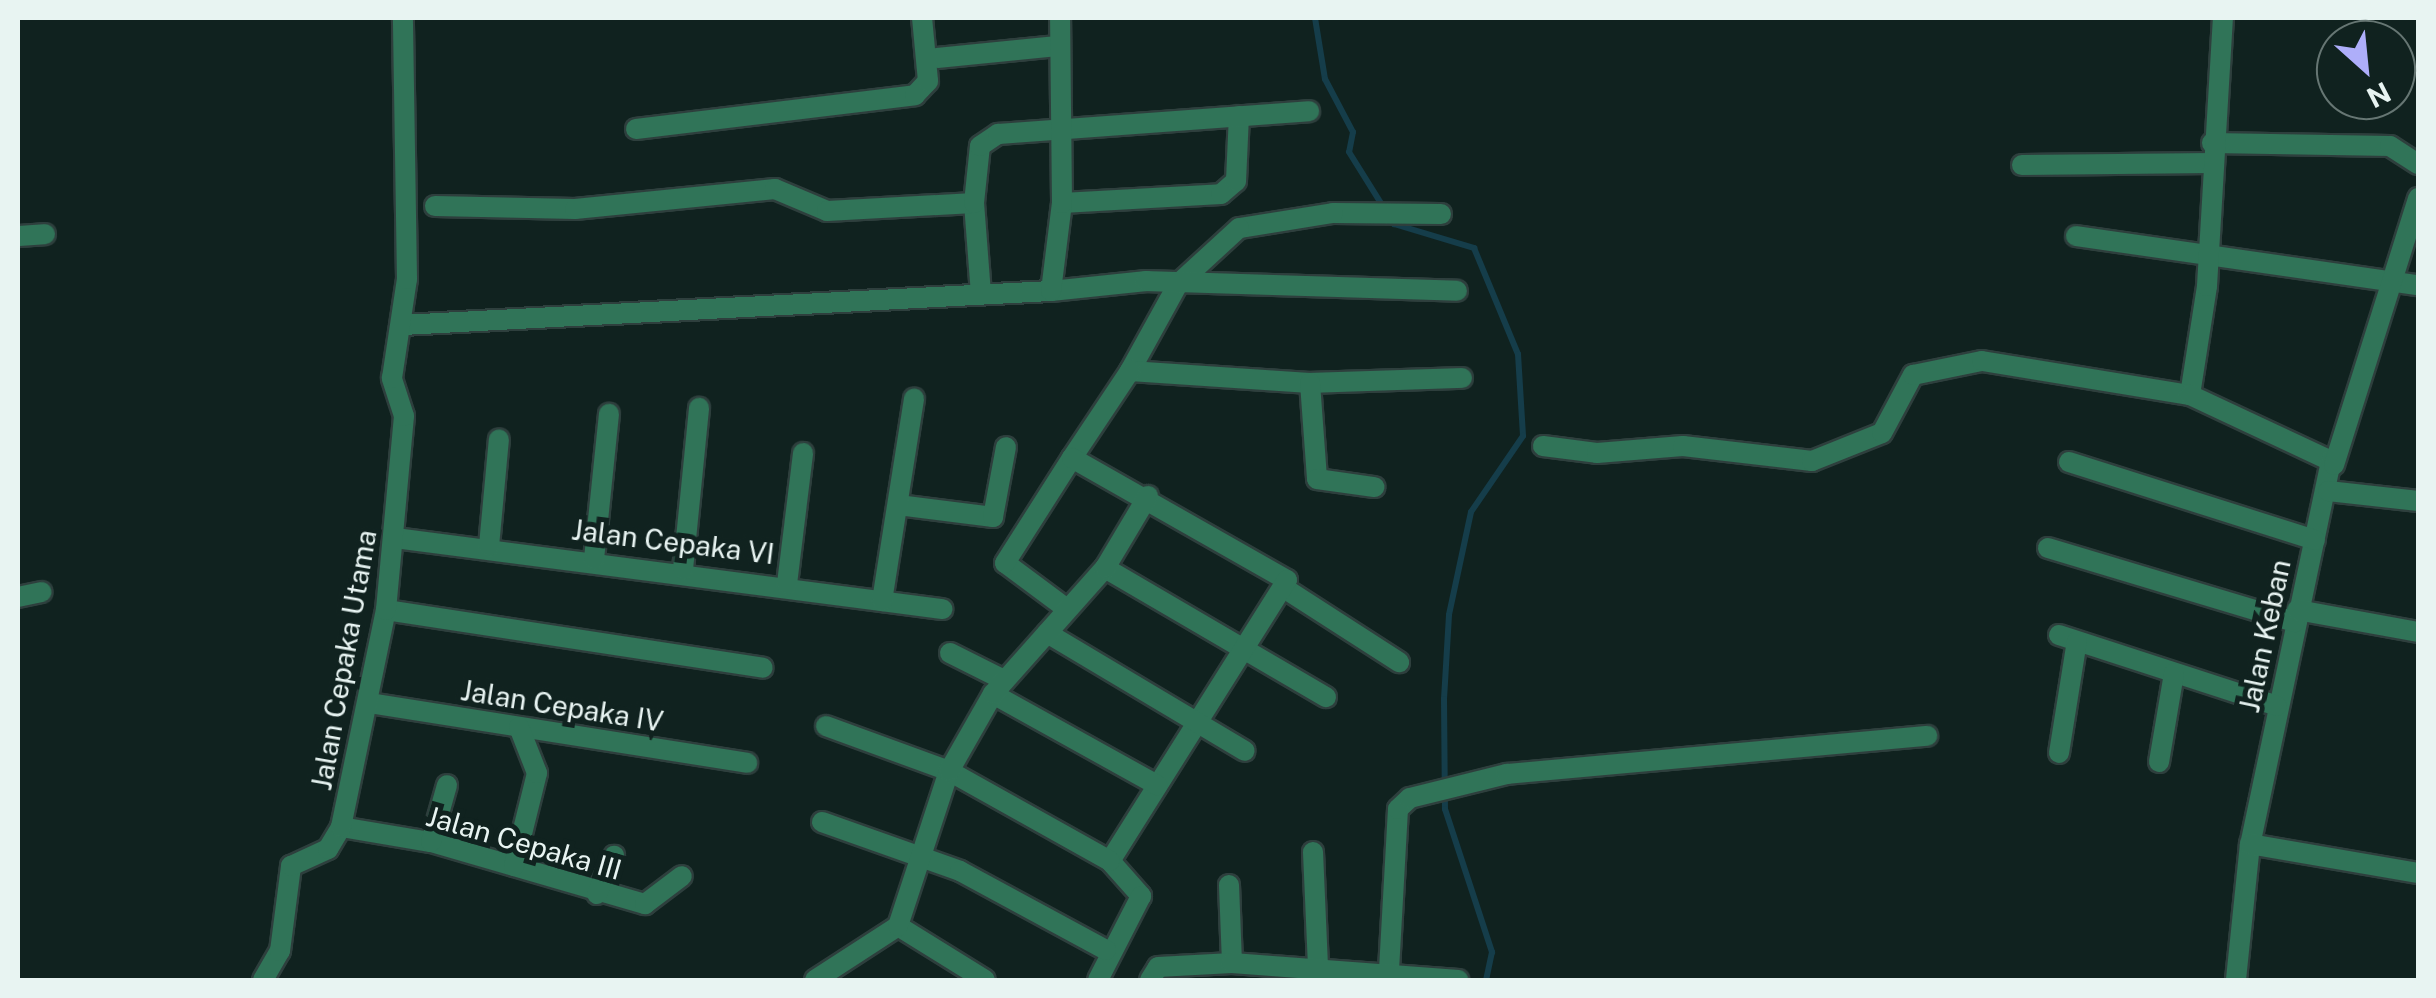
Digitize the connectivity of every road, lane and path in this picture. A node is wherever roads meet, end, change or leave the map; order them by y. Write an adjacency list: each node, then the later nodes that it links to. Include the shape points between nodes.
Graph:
1 (402, 18): 29 (street, Jalan Cepaka Utama)
2 (922, 18): 10 (street, via 928,81 915,95)
3 (1060, 18): 5 (street)
4 (2223, 18): 11 (street)
5 (1057, 46): 6 (street); 9 (street)
6 (937, 58)
7 (1309, 112): 8 (street)
8 (1239, 116): 9 (street); 15 (street, via 1228,190)
9 (1061, 123): 14 (street, via 986,139); 15 (street)
10 (636, 130)
11 (2212, 153): 12 (street, via 2390,146); 13 (street); 22 (street)
12 (2418, 164)
13 (2022, 165)
14 (974, 203): 16 (street, via 827,211 774,189 575,209); 28 (street)
15 (1062, 203): 26 (street)
16 (435, 206)
17 (2416, 210): 23 (street, Jalan Keban)
18 (1441, 214): 24 (street, via 1262,222 1222,237)
19 (44, 234): 20 (street)
20 (18, 236)
21 (2076, 236): 22 (street)
22 (2208, 252): 23 (street); 33 (street)
23 (2386, 281): 25 (street); 43 (street, Jalan Keban)
24 (1173, 284): 26 (street); 27 (street); 30 (street)
25 (2418, 285)
26 (1051, 291): 28 (street)
27 (1457, 291)
28 (981, 293): 29 (street)
29 (402, 324): 49 (street, Jalan Cepaka Utama, via 392,378 404,416)
30 (1130, 370): 32 (street); 41 (street)
31 (1462, 378): 32 (street)
32 (1310, 382): 44 (street, via 1317,480)
33 (2190, 394): 38 (street, via 1982,362 1912,376 1882,433 1812,460 1683,446); 43 (street)
34 (914, 399): 48 (street)
35 (699, 408): 55 (street)
36 (610, 414): 53 (street)
37 (499, 439): 51 (street)
38 (1543, 446)
39 (1006, 447): 48 (street, via 993,517)
40 (803, 452): 56 (street)
41 (1072, 458): 46 (street); 63 (street, via 1005,562)
42 (2070, 462): 50 (street)
43 (2334, 465): 45 (street, Jalan Keban)
44 (1374, 487)
45 (2328, 490): 47 (street); 50 (street, Jalan Keban)
46 (1148, 496): 54 (street); 57 (street, via 1282,572)
47 (2418, 500)
48 (898, 504): 60 (street)
49 (396, 538): 51 (street, Jalan Cepaka VI); 61 (street, Jalan Cepaka Utama)
50 (2315, 540): 64 (street, Jalan Keban)
51 (490, 546): 53 (street, Jalan Cepaka VI)
52 (2048, 548): 64 (street)
53 (594, 559): 55 (street, Jalan Cepaka VI)
54 (1104, 568): 63 (street); 67 (street)
55 (683, 569): 56 (street, Jalan Cepaka VI)
56 (787, 584): 60 (street, Jalan Cepaka VI)
57 (1284, 588): 67 (street); 69 (street)
58 (40, 592): 59 (street)
59 (18, 597)
60 (882, 601): 62 (street, Jalan Cepaka VI)
61 (386, 610): 70 (street); 74 (street, Jalan Cepaka Utama)
62 (942, 610)
63 (1067, 610): 66 (street)
64 (2296, 616): 65 (street); 75 (street, Jalan Keban)
65 (2418, 632)
66 (1047, 633): 72 (street); 77 (street)
67 (1246, 651): 73 (street); 77 (street)
68 (950, 653): 72 (street)
69 (1399, 662)
70 (763, 668)
71 (2174, 672): 75 (street); 81 (street, via 2068,638); 82 (street)
72 (998, 687): 84 (street); 86 (street)
73 (1326, 697)
74 (369, 703): 78 (street, Jalan Cepaka IV); 88 (street, Jalan Cepaka Utama)
75 (2278, 706): 90 (street, Jalan Keban)
76 (826, 726): 84 (street)
77 (1197, 726): 80 (street); 86 (street)
78 (518, 727): 83 (street, Jalan Cepaka IV); 95 (street, via 537,772)
79 (1928, 736): 104 (street, via 1507,774 1410,798 1398,809)
80 (1246, 751)
81 (2060, 753)
82 (2159, 762)
83 (747, 763)
84 (949, 771): 91 (street); 94 (street)
85 (447, 785): 89 (street)
86 (1157, 786): 94 (street)
87 (822, 822): 91 (street)
88 (341, 827): 89 (street, Jalan Cepaka III); 106 (street, Jalan Cepaka Utama, via 328,849 291,866 280,951)
89 (431, 842): 95 (street, Jalan Cepaka III)
90 (2250, 844): 96 (street); 111 (street, Jalan Keban)
91 (916, 852): 100 (street); 101 (street)
92 (1313, 852): 103 (street)
93 (614, 856): 99 (street)
94 (1110, 861): 101 (street, via 1141,896)
95 (514, 866): 99 (street, Jalan Cepaka III)
96 (2418, 873)
97 (682, 876): 99 (street, Jalan Cepaka III, via 652,903)
98 (1229, 886): 102 (street)
99 (597, 894)
100 (898, 926): 105 (street); 107 (street)
101 (1106, 950): 108 (street)
102 (1232, 964): 103 (street); 109 (street, via 1158,967)
103 (1318, 967): 104 (street)
104 (1389, 970): 110 (street)
105 (829, 979)
106 (263, 980)
107 (984, 980)
108 (1098, 980)
109 (1150, 980)
110 (1458, 980)
111 (2236, 980)

